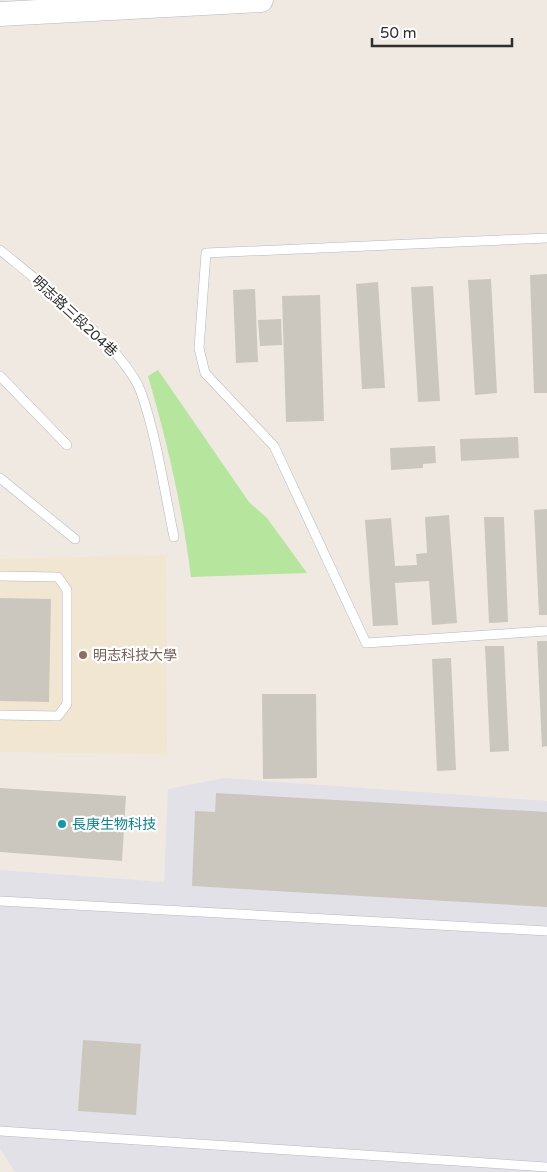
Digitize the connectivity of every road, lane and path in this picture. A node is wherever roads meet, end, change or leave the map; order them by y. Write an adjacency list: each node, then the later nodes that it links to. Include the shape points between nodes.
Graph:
1 (261, 0): 2 (main road)
2 (0, 14)
3 (547, 238): 11 (lane, via 206,253 199,348 205,373 274,446 366,643)
4 (0, 250): 8 (lane, 明志路三段204巷, via 118,355 127,369 140,391)
5 (0, 376): 6 (lane)
6 (67, 445)
7 (0, 478): 9 (lane)
8 (174, 537)
9 (75, 539)
10 (0, 576): 12 (lane, via 58,577 67,590 67,704 58,716)
11 (547, 631)
12 (0, 715)
13 (0, 901): 14 (lane)
14 (547, 931)
15 (0, 1131): 16 (lane)
16 (547, 1167)

